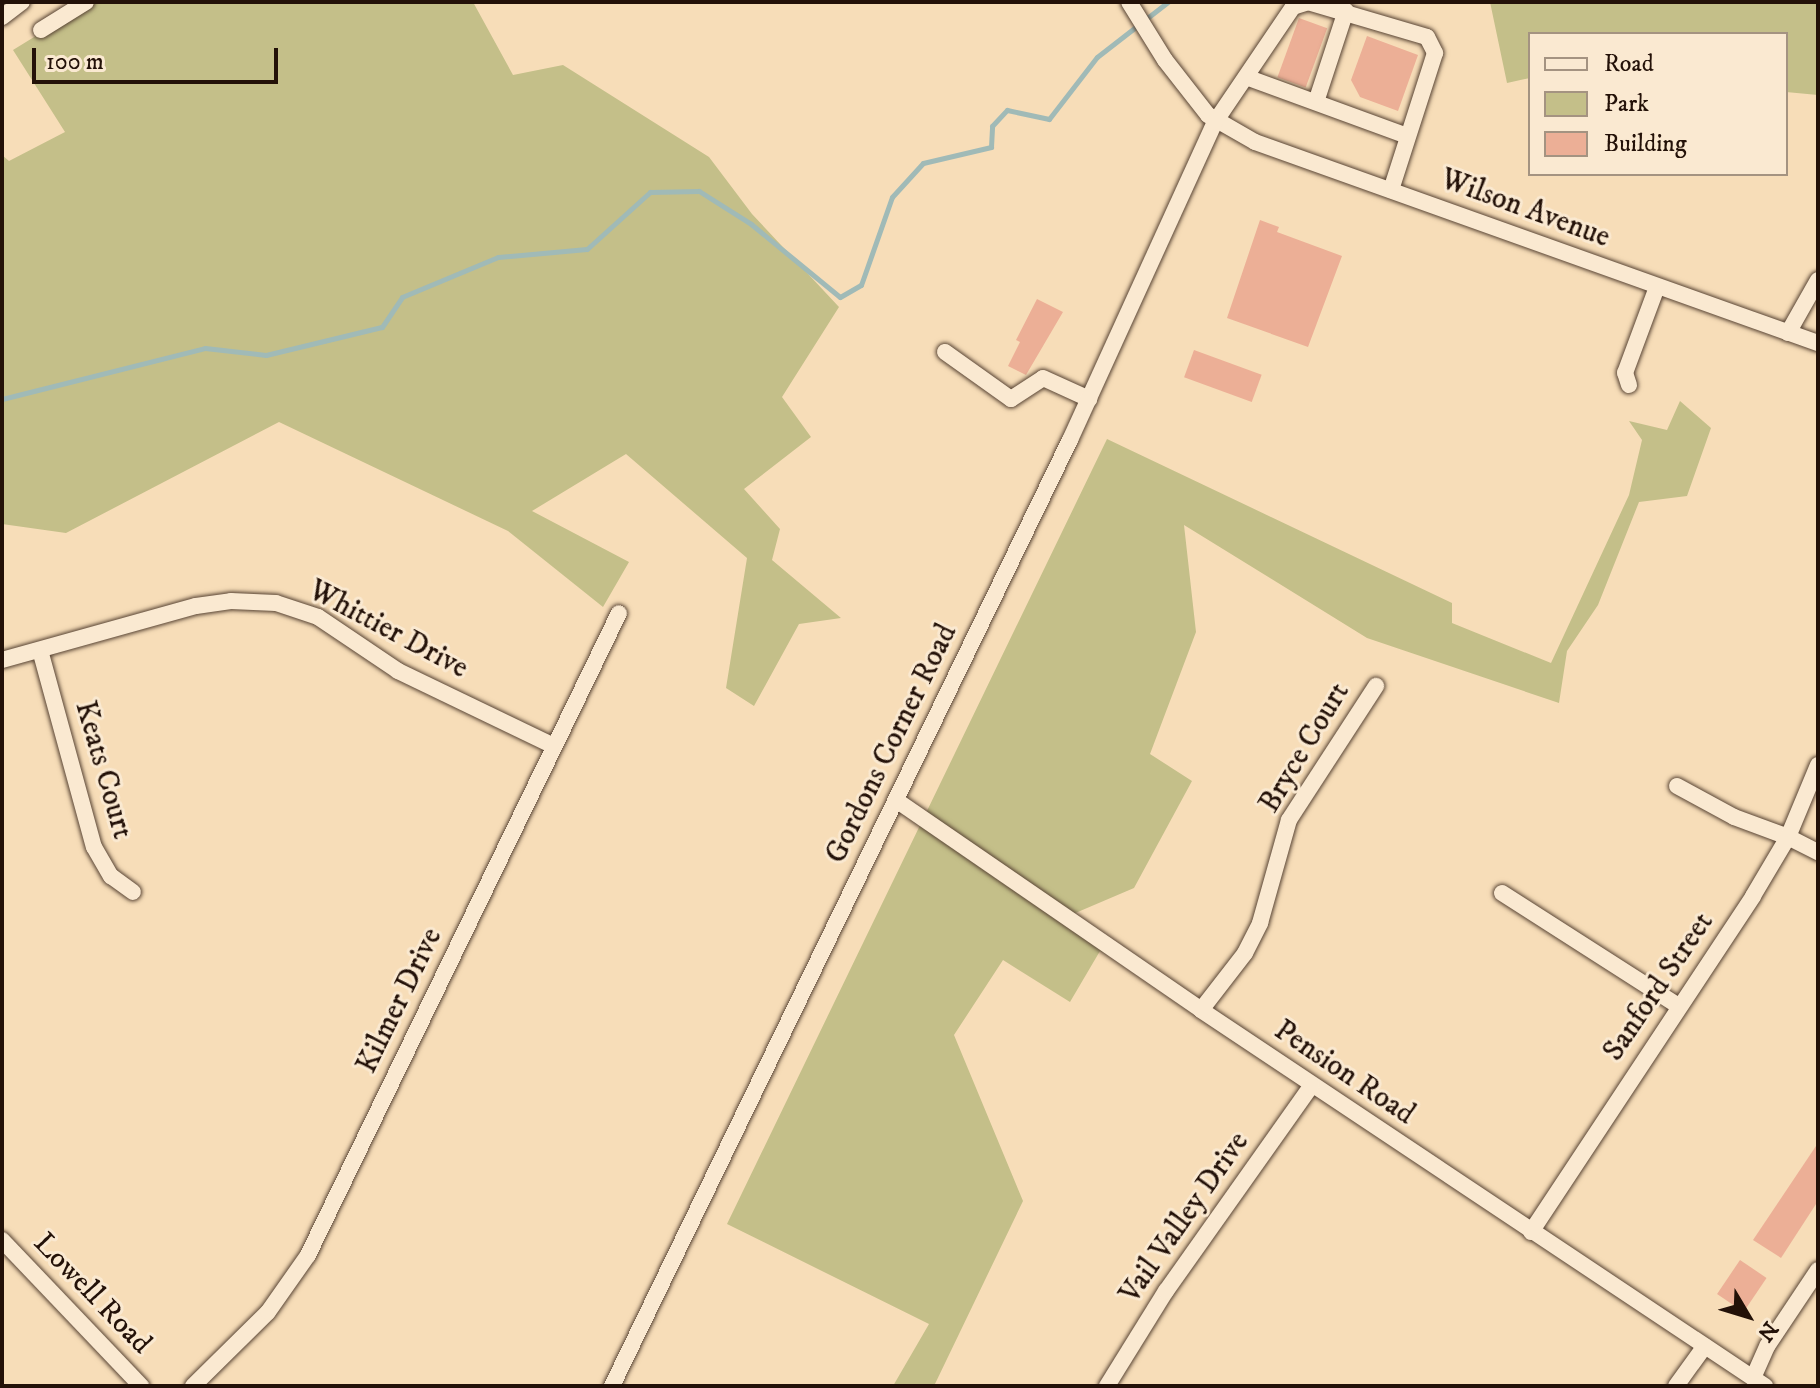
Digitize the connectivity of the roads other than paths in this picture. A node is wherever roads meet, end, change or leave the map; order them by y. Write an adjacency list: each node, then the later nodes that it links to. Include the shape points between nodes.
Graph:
1 (22, 2): 5 (street)
2 (86, 2): 6 (street)
3 (1133, 8): 9 (street)
4 (1346, 11): 7 (street, Gordons Corner Road, via 1308,2 1293,7); 8 (street); 10 (street, Gordons Corner Road, via 1427,37 1435,53)
5 (2, 17)
6 (41, 30)
7 (1246, 77): 8 (street); 9 (street, Gordons Corner Road)
8 (1316, 102): 10 (street)
9 (1215, 122): 11 (street, Wilson Avenue, via 1255,142); 18 (street, Gordons Corner Road)
10 (1407, 136): 11 (street, Gordons Corner Road)
11 (1391, 190): 13 (street, Wilson Avenue)
12 (1818, 280): 14 (street)
13 (1657, 287): 14 (street, Wilson Avenue); 17 (street, via 1625,373)
14 (1788, 333): 15 (street, Wilson Avenue)
15 (1818, 343)
16 (945, 352): 18 (street, via 1011,399 1043,378)
17 (1629, 385)
18 (1089, 399): 26 (street, Gordons Corner Road)
19 (619, 613): 23 (street, Kilmer Drive)
20 (40, 650): 21 (street, Whittier Drive); 23 (street, Whittier Drive, via 196,606 276,603 318,617 398,671); 29 (street, Keats Court, via 94,847 111,876)
21 (2, 660)
22 (1376, 686): 32 (street, Bryce Court, via 1289,820 1260,923 1245,953)
23 (554, 746): 40 (street, Kilmer Drive, via 308,1255 268,1312)
24 (1818, 765): 27 (street, Sanford Street)
25 (1677, 786): 27 (street, via 1734,817)
26 (896, 800): 32 (street, Pension Road); 41 (street, Gordons Corner Road)
27 (1788, 837): 28 (street); 31 (street, Sanford Street)
28 (1818, 852)
29 (133, 892)
30 (1502, 893): 31 (street)
31 (1679, 1006): 34 (street, Sanford Street)
32 (1201, 1010): 33 (street, Pension Road)
33 (1312, 1085): 34 (street, Pension Road); 42 (street, Vail Valley Drive, via 1166,1291)
34 (1531, 1232): 37 (street, Pension Road)
35 (2, 1240): 39 (street, Lowell Road)
36 (1818, 1270): 38 (street, via 1768,1345)
37 (1705, 1346): 38 (street, Pension Road); 43 (street)
38 (1759, 1382)
39 (141, 1386)
40 (193, 1386)
41 (612, 1386)
42 (1107, 1386)
43 (1676, 1386)

